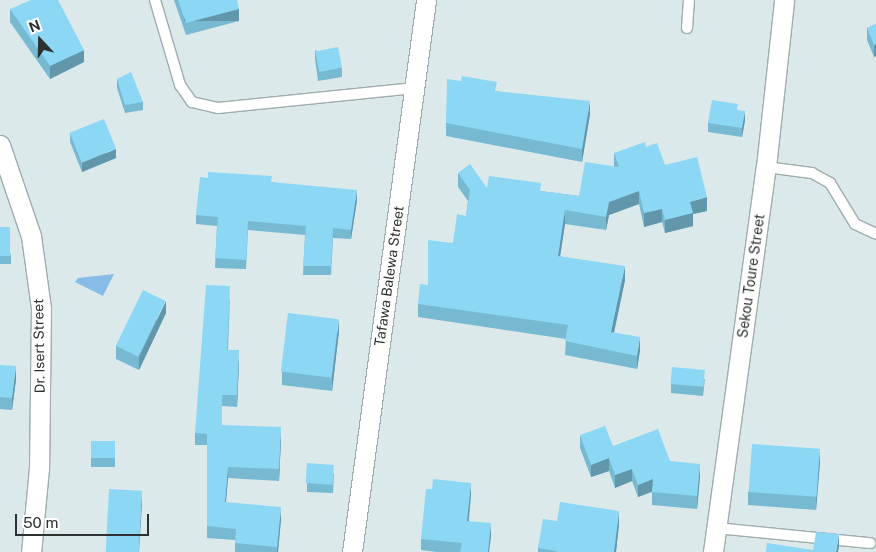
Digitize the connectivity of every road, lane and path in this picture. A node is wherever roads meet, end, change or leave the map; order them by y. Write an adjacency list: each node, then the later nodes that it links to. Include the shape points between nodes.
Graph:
1 (156, 0): 6 (lane, via 180,85 192,102 218,108)
2 (426, 0): 6 (street, Tafawa Balewa Street)
3 (689, 0): 5 (lane)
4 (784, 0): 8 (street, Sekou Toure Street)
5 (687, 28)
6 (415, 88): 13 (street, Tafawa Balewa Street)
7 (0, 145): 12 (street, Dr. Isert Street, via 31,236 41,308 39,468)
8 (766, 166): 9 (lane, via 812,173 830,183 855,224); 10 (street, Sekou Toure Street)
9 (876, 234)
10 (716, 528): 11 (lane); 14 (street, Sekou Toure Street)
11 (870, 544)
12 (32, 552)
13 (352, 552)
14 (713, 552)

